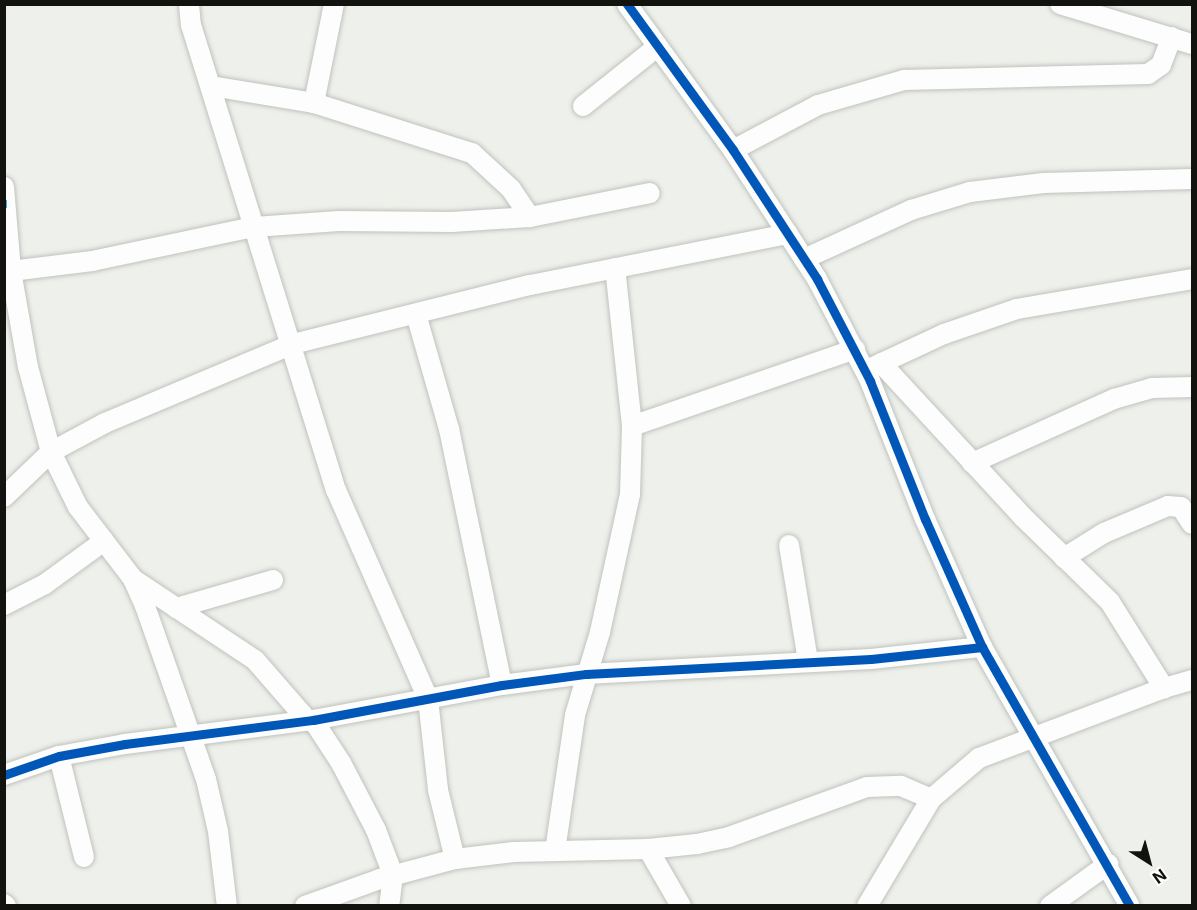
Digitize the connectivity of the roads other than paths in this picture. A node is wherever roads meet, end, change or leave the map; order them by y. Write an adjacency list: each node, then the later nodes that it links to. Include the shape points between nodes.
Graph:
1 (189, 4): 8 (street, via 191,25)
2 (334, 4): 9 (street)
3 (627, 4): 7 (street)
4 (1060, 4): 5 (street)
5 (1172, 37): 6 (street); 11 (street, via 1161,65 1148,74 904,80 818,105)
6 (1192, 44)
7 (657, 47): 10 (street); 11 (street)
8 (211, 86): 9 (street); 16 (street)
9 (314, 104): 15 (street, via 472,153 511,189)
10 (583, 106)
11 (734, 150): 17 (street)
12 (1192, 179): 18 (street, via 1043,183 970,192 911,210)
13 (4, 187): 20 (street)
14 (650, 193): 15 (street)
15 (530, 217): 16 (street)
16 (254, 227): 20 (street, via 92,261); 23 (street)
17 (788, 234): 18 (street); 19 (street)
18 (804, 259): 24 (street)
19 (615, 268): 22 (street); 27 (street)
20 (11, 271): 28 (street, via 28,367)
21 (1192, 279): 25 (street, via 1017,309 944,334)
22 (416, 314): 23 (street); 43 (street, via 449,429)
23 (293, 344): 28 (street, via 141,407); 45 (street, via 336,490)
24 (855, 349): 25 (street); 27 (street)
25 (873, 367): 29 (street); 39 (street)
26 (1192, 387): 29 (street, via 1152,388 1114,399)
27 (632, 426): 41 (street, via 630,494 600,632)
28 (51, 452): 30 (street); 32 (street, via 78,507)
29 (972, 463): 34 (street)
30 (4, 497)
31 (1192, 524): 34 (street, via 1180,507 1168,506 1104,533)
32 (104, 541): 35 (street); 37 (street, via 45,584)
33 (789, 545): 40 (street)
34 (1064, 558): 44 (street, via 1110,602)
35 (133, 579): 38 (street); 47 (street)
36 (273, 579): 38 (street)
37 (4, 605)
38 (176, 608): 46 (street, via 255,660)
39 (982, 647): 40 (street); 48 (street)
40 (808, 661): 41 (street)
41 (586, 674): 43 (street); 53 (street, via 558,810)
42 (1192, 680): 44 (street)
43 (502, 685): 45 (street)
44 (1164, 688): 48 (street)
45 (428, 699): 46 (street); 55 (street, via 438,790)
46 (310, 721): 47 (street); 57 (street, via 365,806)
47 (191, 734): 49 (street); 58 (street, via 214,810)
48 (1034, 739): 51 (street, via 979,758); 56 (street)
49 (59, 756): 50 (street); 54 (street)
50 (4, 775)
51 (931, 799): 52 (street, via 902,786 867,787 729,837); 62 (street)
52 (648, 849): 53 (street); 61 (street)
53 (555, 851): 55 (street)
54 (84, 857)
55 (455, 859): 57 (street)
56 (1108, 864): 63 (street); 64 (street)
57 (393, 875): 59 (street); 60 (street)
58 (227, 906)
59 (305, 906)
60 (389, 906)
61 (681, 906)
62 (867, 906)
63 (1050, 906)
64 (1130, 906)

